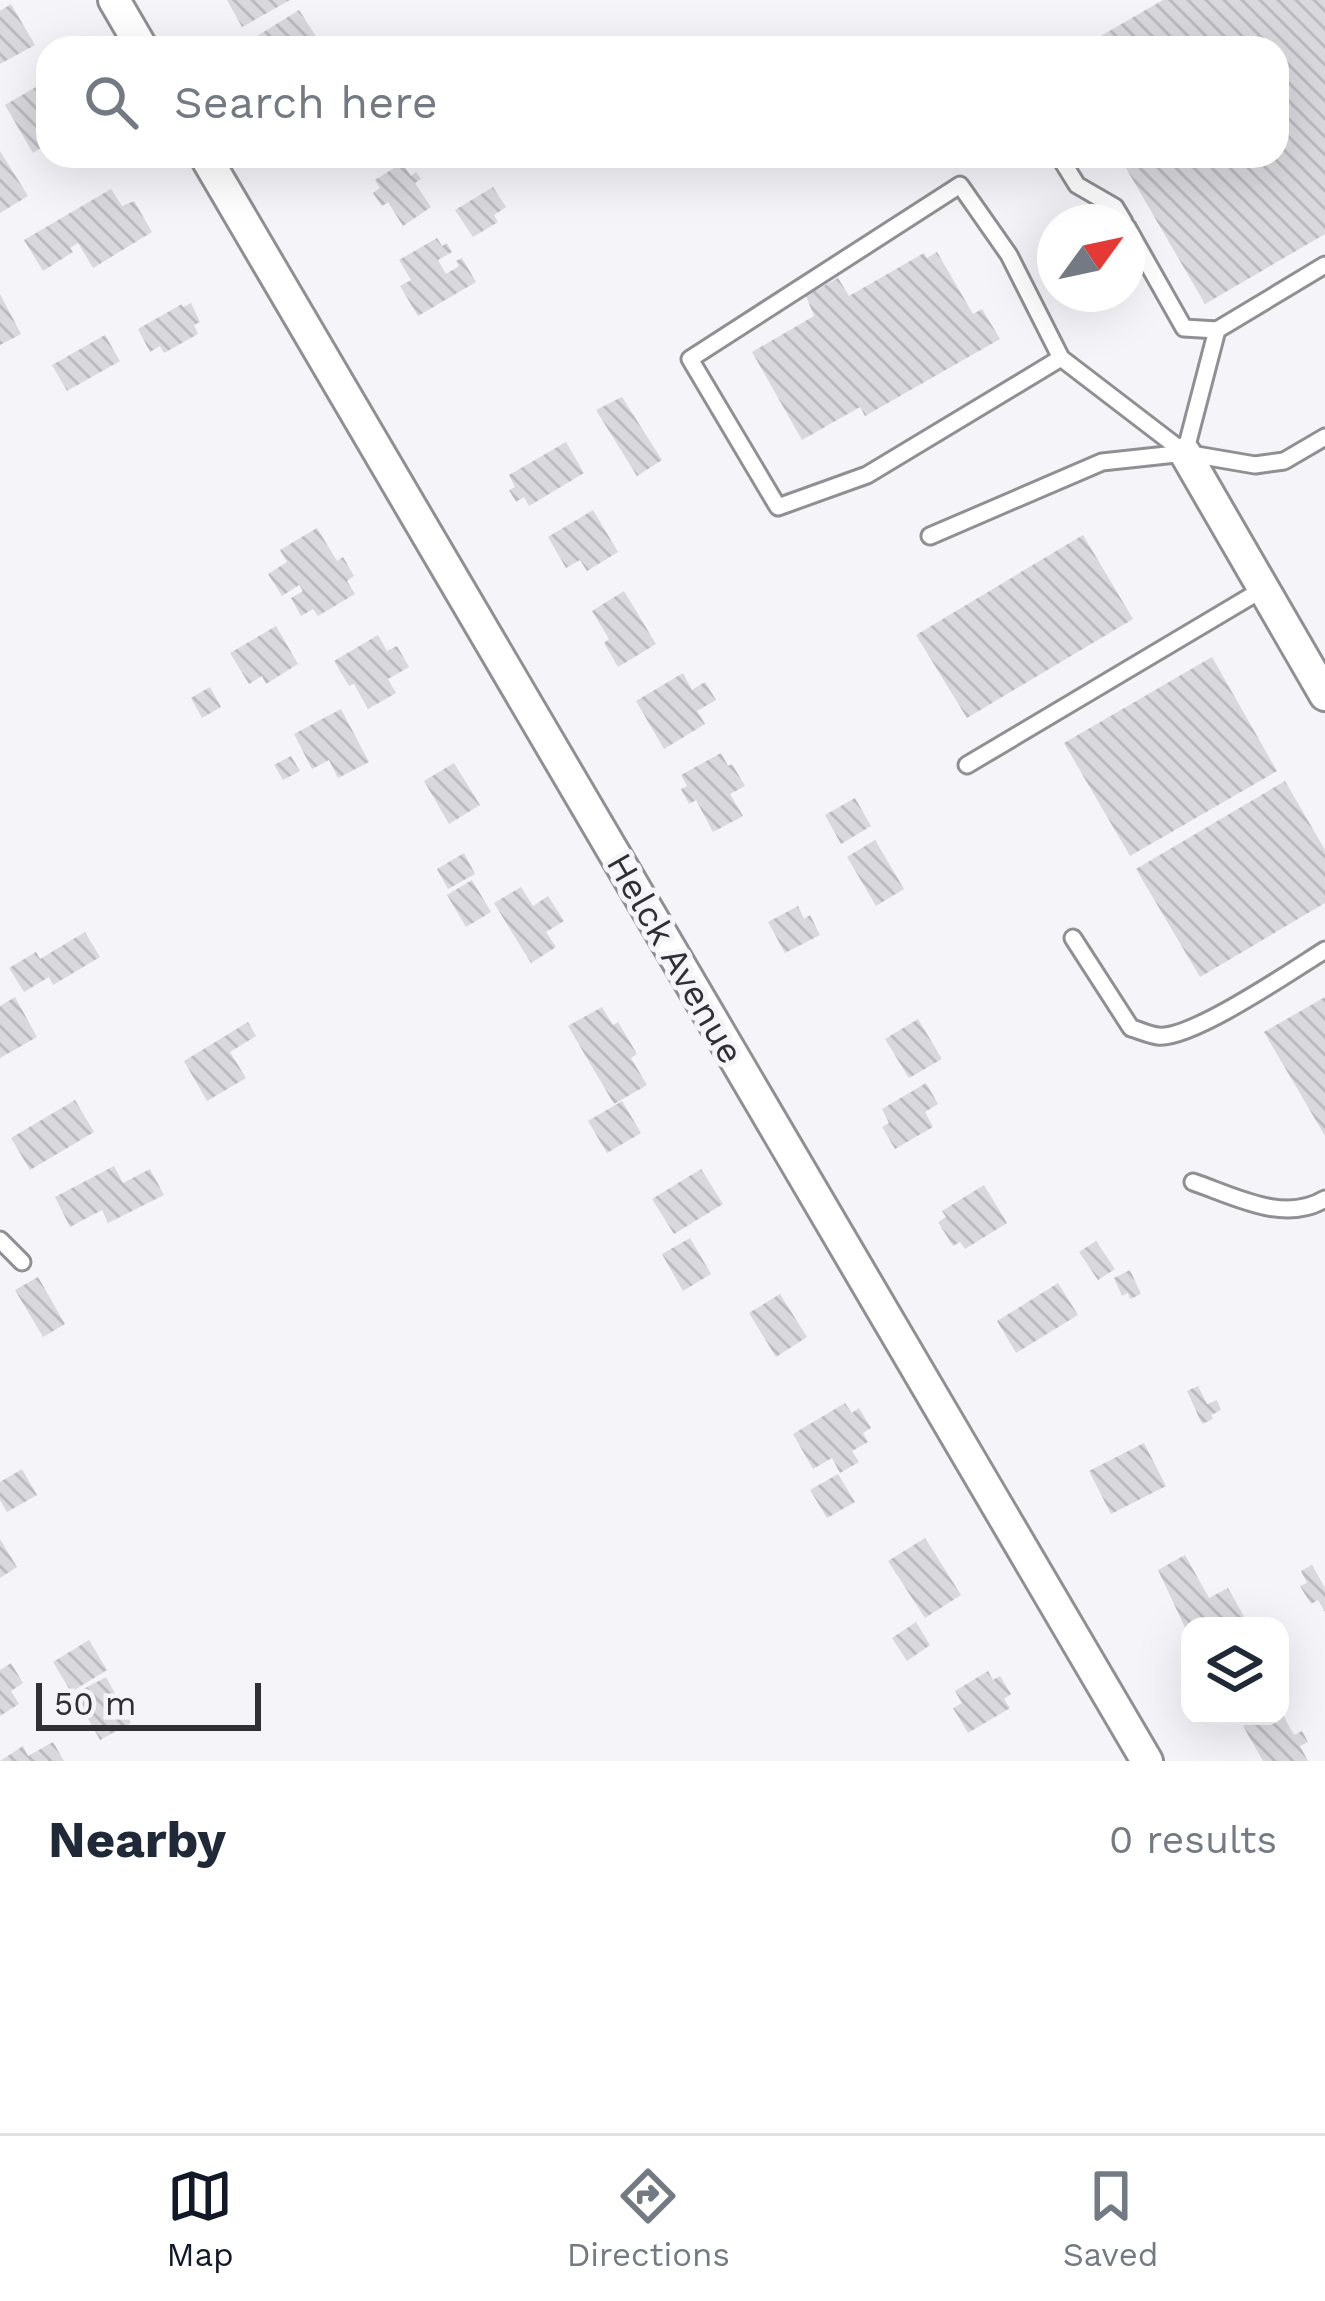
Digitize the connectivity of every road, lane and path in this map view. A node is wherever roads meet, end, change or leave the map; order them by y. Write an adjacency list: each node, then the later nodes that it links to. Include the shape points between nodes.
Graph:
1 (114, 0): 2 (street)
2 (135, 36)
3 (213, 168): 22 (street, Helck Avenue)
4 (1066, 168): 5 (lane, via 1077,185)
5 (1110, 204)
6 (1145, 259): 8 (lane, via 1184,328)
7 (1325, 265): 8 (lane)
8 (1217, 330): 11 (lane)
9 (1061, 358): 9 (lane, via 1009,255 960,185 690,359 778,508 866,475); 11 (lane)
10 (1325, 437): 11 (lane, via 1283,461 1255,465)
11 (1185, 453): 12 (lane, via 1102,462); 13 (street)
12 (930, 536)
13 (1263, 590): 14 (street); 15 (lane)
14 (1325, 694)
15 (968, 764)
16 (1073, 938): 17 (lane, via 1131,1028 1161,1037 1244,1001)
17 (1325, 950)
18 (1192, 1182): 19 (lane, via 1279,1210)
19 (1325, 1199)
20 (0, 1240): 21 (lane)
21 (22, 1262)
22 (1147, 1761)

